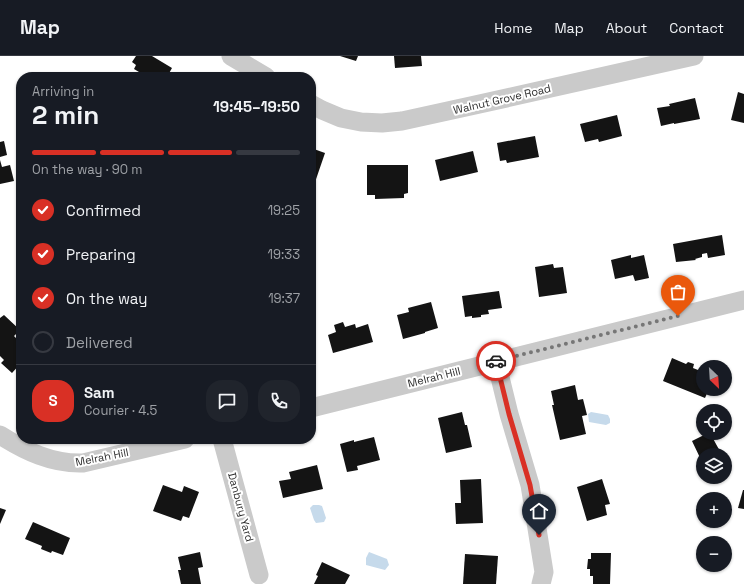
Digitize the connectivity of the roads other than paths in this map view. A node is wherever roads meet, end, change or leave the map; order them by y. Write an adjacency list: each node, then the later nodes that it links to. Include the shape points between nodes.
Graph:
1 (231, 56): 3 (street)
2 (694, 56): 4 (street, Walnut Grove Road, via 467,107 382,123 341,118)
3 (253, 72)
4 (316, 107)
5 (744, 301): 6 (street, Melrah Hill)
6 (496, 361): 7 (street, Melrah Hill); 12 (street, via 530,485 544,572)
7 (316, 407)
8 (0, 435): 9 (street, Melrah Hill, via 33,454 68,463 83,463)
9 (163, 444)
10 (223, 444): 11 (street, Danbury Yard)
11 (259, 575)
12 (541, 584)

